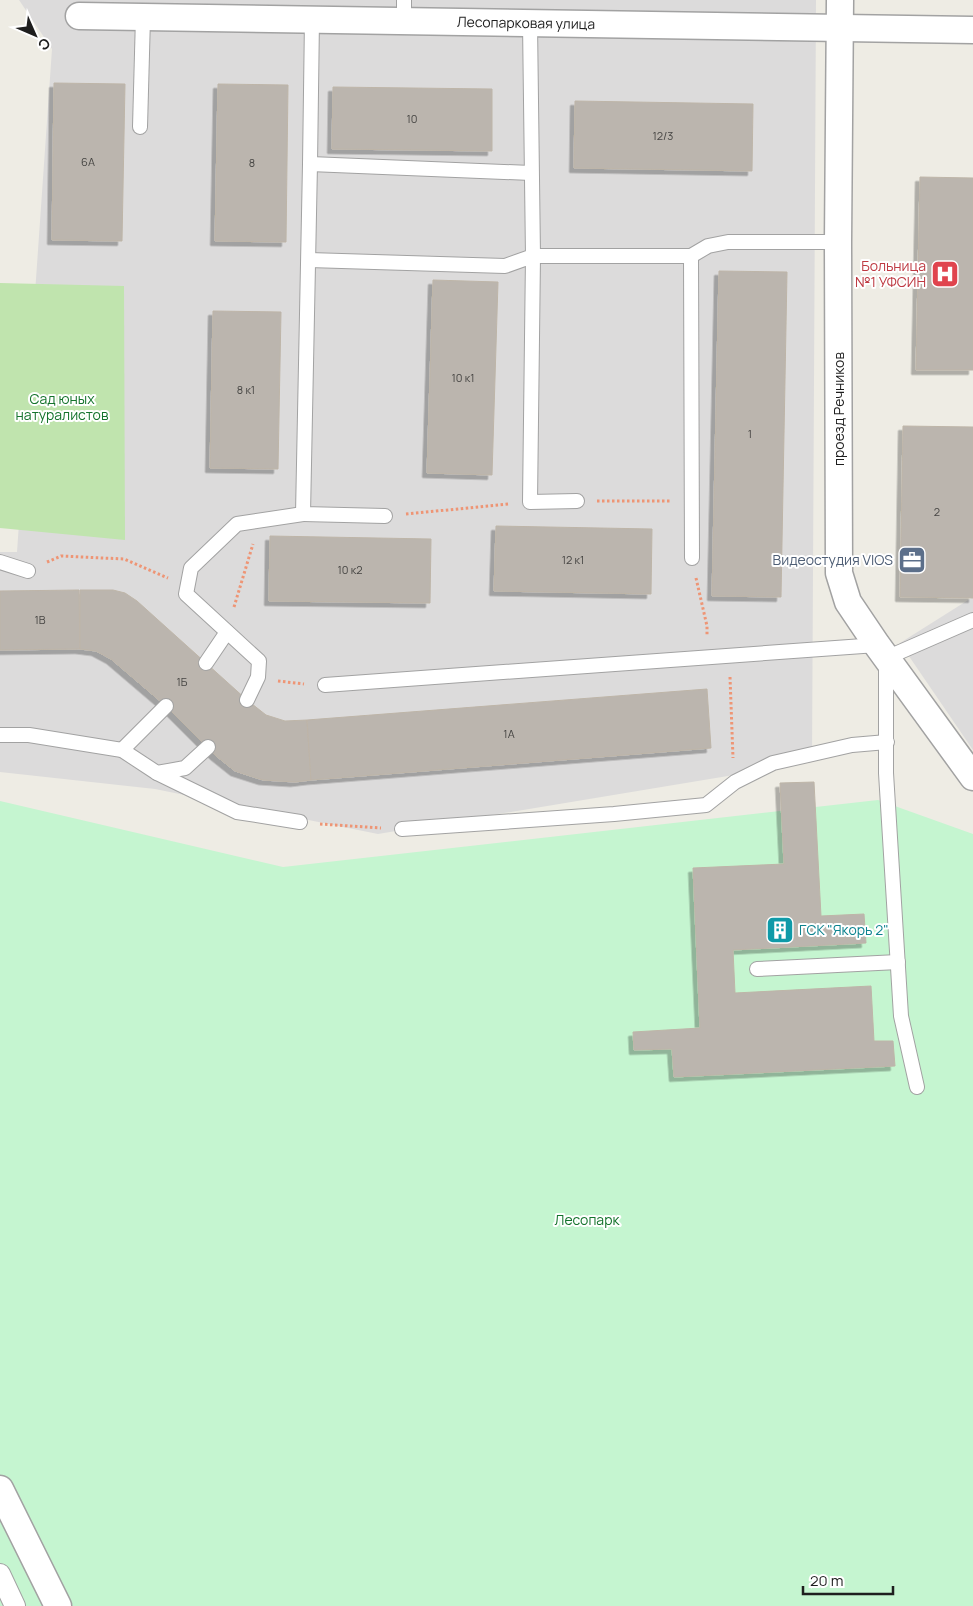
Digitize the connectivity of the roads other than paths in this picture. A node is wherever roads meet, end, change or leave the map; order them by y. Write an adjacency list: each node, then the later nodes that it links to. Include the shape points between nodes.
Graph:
1 (840, 0): 7 (street, проезд Речников)
2 (404, 10): 5 (street, Лесопарковая улица); 6 (street, Лесопарковая улица)
3 (79, 16): 4 (street, Лесопарковая улица)
4 (143, 17): 5 (street, Лесопарковая улица); 9 (lane)
5 (312, 19): 10 (lane)
6 (530, 23): 7 (street, Лесопарковая улица); 11 (lane)
7 (839, 27): 8 (street, Лесопарковая улица); 12 (street, проезд Речников)
8 (973, 30)
9 (140, 127)
10 (310, 164): 11 (lane); 15 (lane)
11 (531, 173): 13 (lane)
12 (838, 242): 14 (lane, via 728,242 708,246); 24 (street, проезд Речников, via 839,573 848,602)
13 (533, 256): 14 (lane); 15 (lane, via 505,266); 16 (lane, via 530,502)
14 (691, 256): 19 (lane)
15 (308, 260): 17 (lane)
16 (577, 501)
17 (303, 514): 18 (lane); 23 (lane, via 237,524 191,568 186,594)
18 (385, 516)
19 (692, 558)
20 (0, 562): 21 (lane)
21 (28, 570)
22 (973, 620): 24 (lane)
23 (227, 632): 25 (lane); 27 (lane, via 259,661 258,677)
24 (882, 652): 26 (lane); 30 (lane); 34 (street, проезд Речников)
25 (206, 663)
26 (325, 685)
27 (247, 700)
28 (166, 706): 32 (lane)
29 (0, 735): 32 (lane, via 29,735)
30 (887, 742): 36 (lane, via 845,747 773,763 735,782 706,805); 37 (lane, via 886,773)
31 (208, 747): 33 (lane, via 185,768)
32 (122, 750): 33 (lane)
33 (157, 772): 35 (lane, via 237,812)
34 (973, 777)
35 (300, 822)
36 (402, 829)
37 (898, 962): 38 (lane); 39 (lane, via 901,1016)
38 (757, 970)
39 (917, 1086)
40 (0, 1489): 43 (street)
41 (0, 1574): 42 (street)
42 (15, 1606)
43 (58, 1606)

